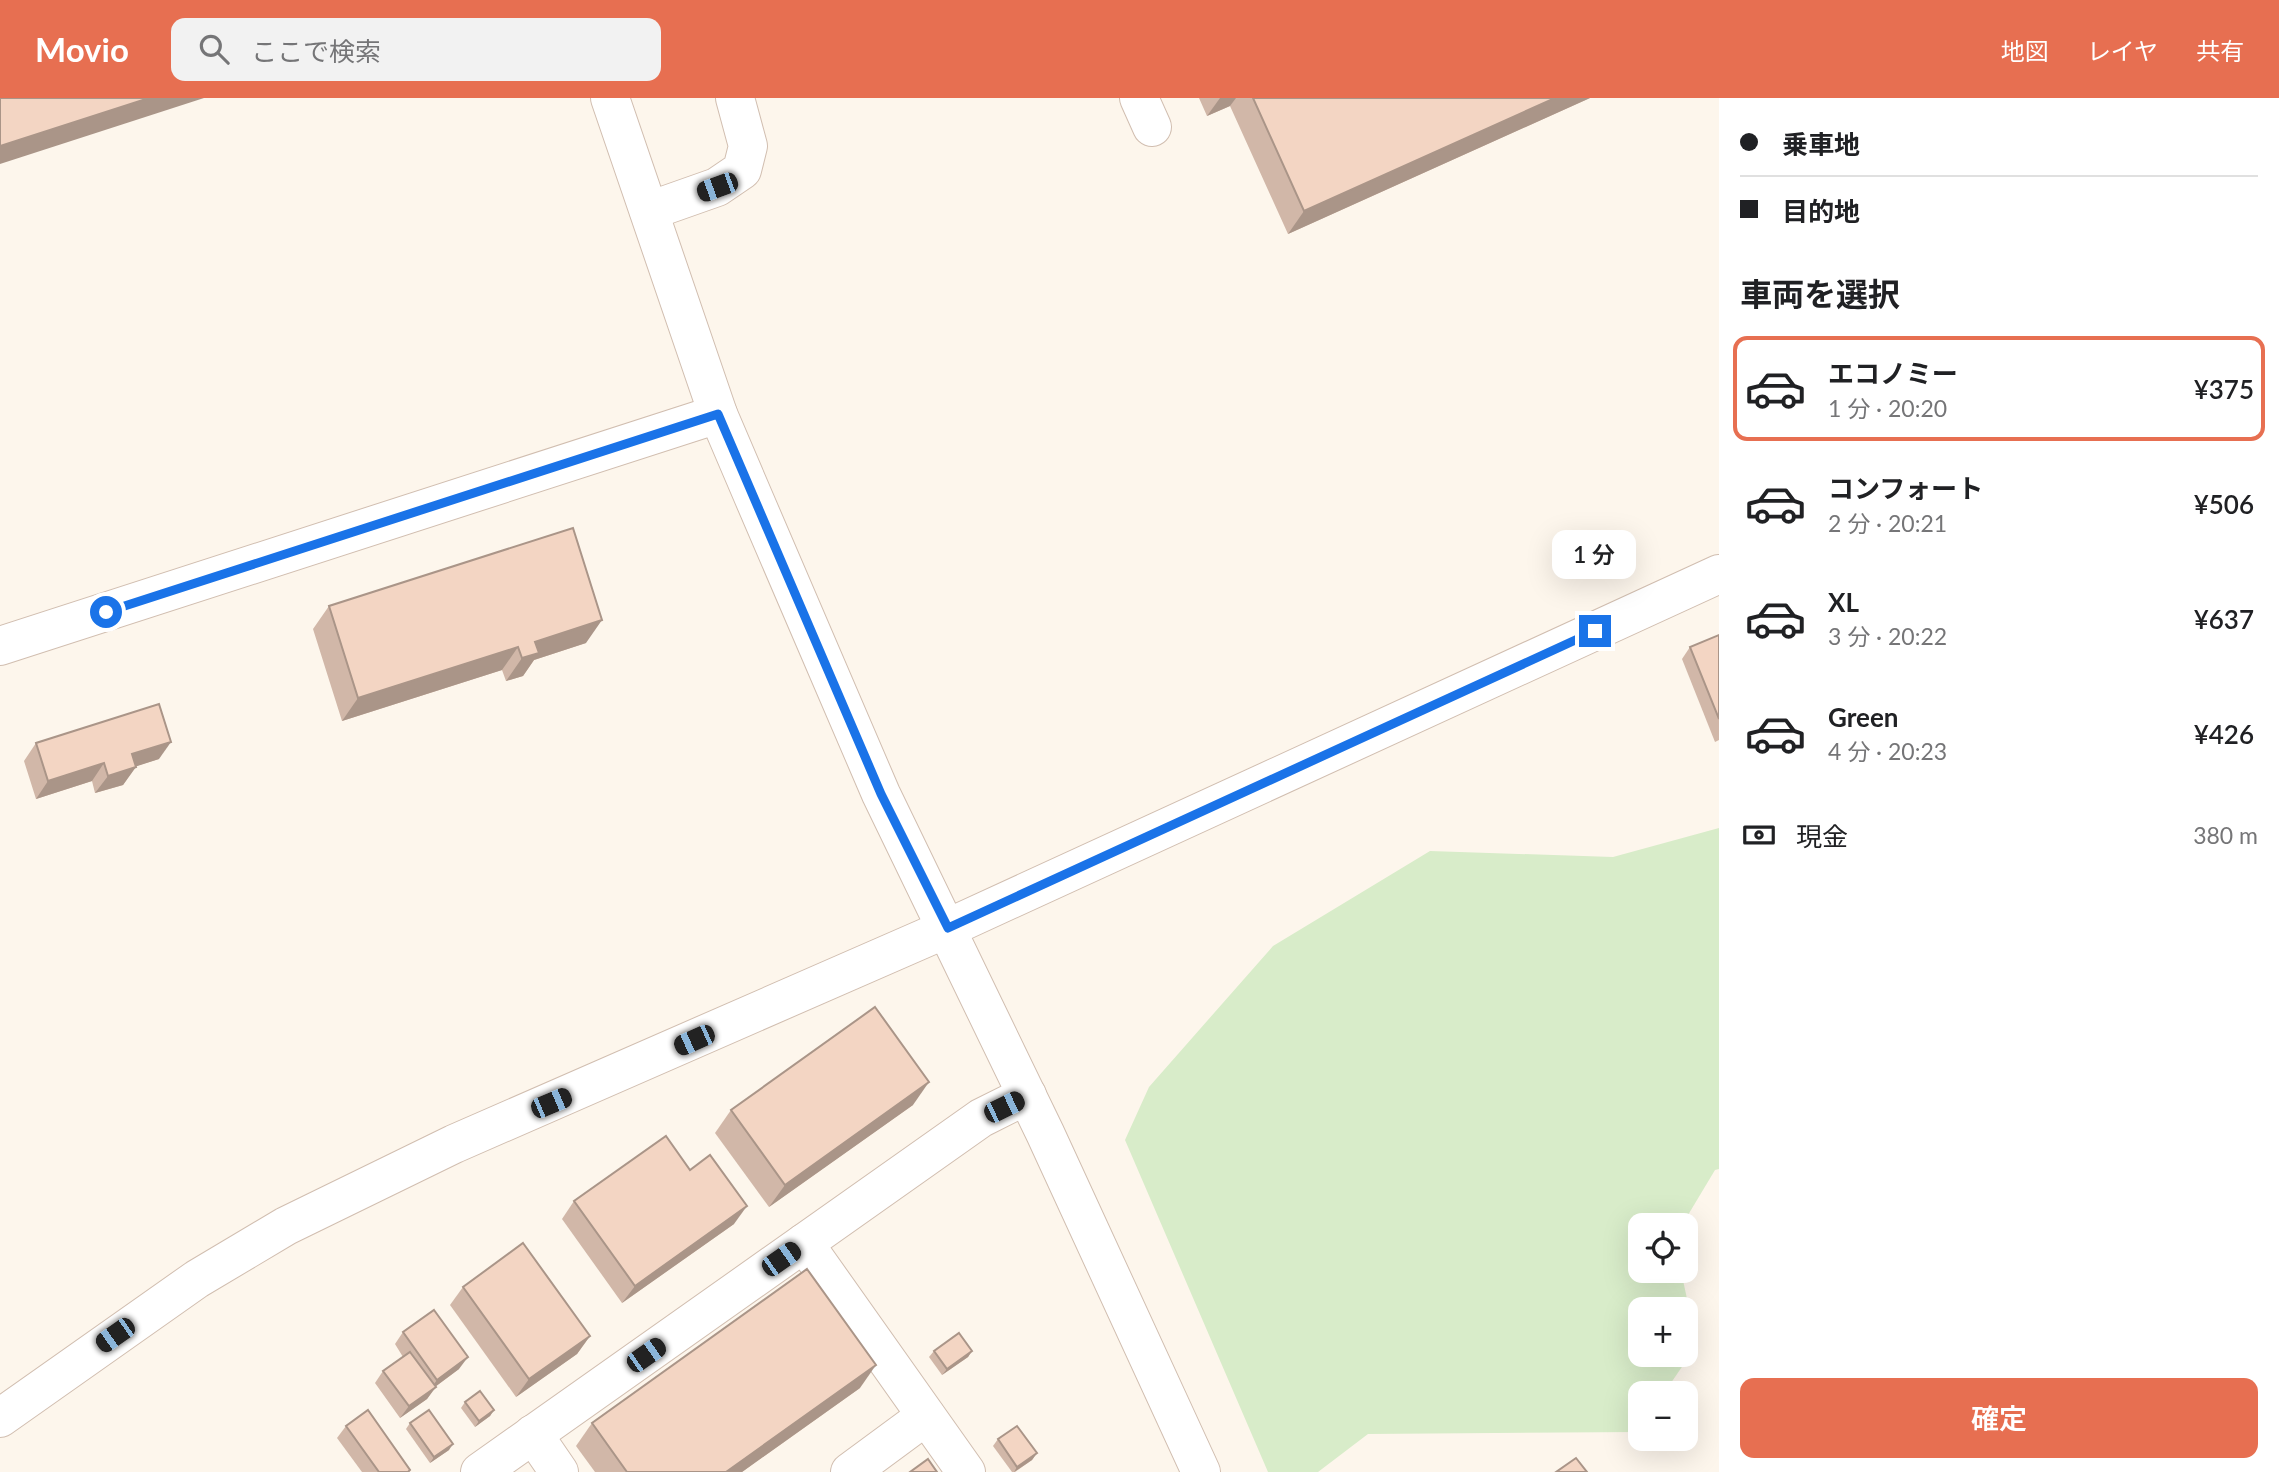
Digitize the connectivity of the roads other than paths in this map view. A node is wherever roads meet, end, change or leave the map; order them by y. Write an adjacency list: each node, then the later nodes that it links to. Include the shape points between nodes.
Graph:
1 (610, 98): 3 (street)
2 (735, 98): 3 (street, via 748,146 742,170 717,187)
3 (649, 211): 4 (street)
4 (718, 414): 6 (street); 7 (street, via 881,794)
5 (1719, 574): 7 (street)
6 (0, 646)
7 (948, 928): 8 (street); 11 (street, via 454,1144 286,1226 197,1279)
8 (1027, 1095): 9 (street, via 981,1118); 17 (street)
9 (804, 1243): 10 (street); 12 (street)
10 (926, 1416): 15 (street); 16 (street)
11 (0, 1418)
12 (533, 1434): 13 (street); 14 (street)
13 (480, 1472)
14 (559, 1472)
15 (850, 1472)
16 (966, 1472)
17 (1201, 1472)

